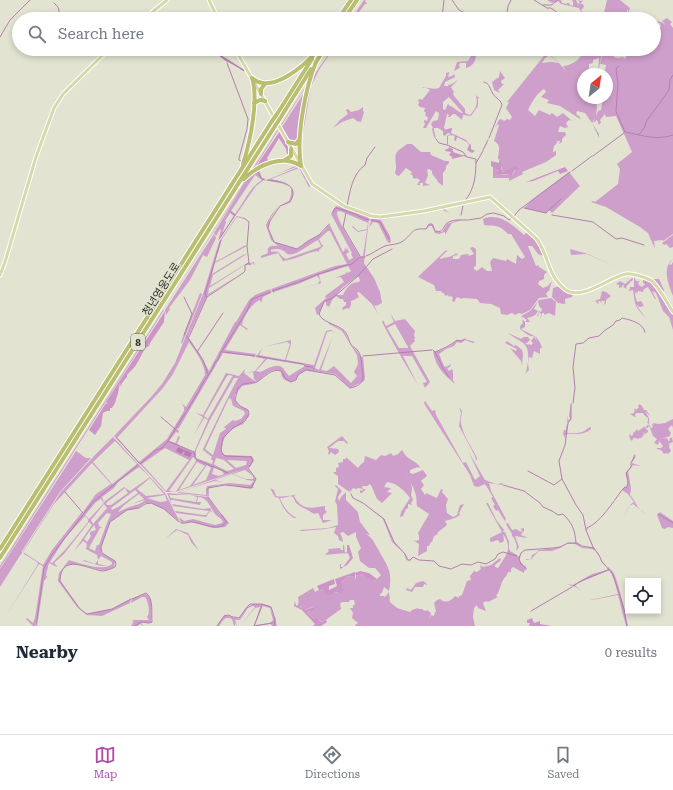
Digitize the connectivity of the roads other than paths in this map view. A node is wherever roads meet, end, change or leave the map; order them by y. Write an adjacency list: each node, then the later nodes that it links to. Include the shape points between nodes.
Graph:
1 (167, 0): 5 (main road)
2 (208, 0): 6 (main road)
3 (351, 0): 7 (highway)
4 (357, 0): 8 (highway)
5 (153, 12)
6 (214, 12)
7 (343, 12)
8 (349, 12)
9 (102, 56): 27 (main road, via 61,96 54,108 36,157)
10 (239, 56): 15 (main road)
11 (312, 56): 16 (highway, via 285,78)
12 (314, 56): 25 (highway, 청년영웅도로 / 8, bridge)
13 (320, 56): 14 (highway, 청년영웅도로 / 8)
14 (316, 62): 20 (highway, via 308,86); 26 (highway, 청년영웅도로 / 8, bridge)
15 (252, 78): 16 (highway, via 258,82); 17 (main road); 19 (highway)
16 (268, 83): 17 (highway, via 262,87)
17 (261, 94): 18 (main road)
18 (265, 101): 19 (highway); 21 (main road)
19 (254, 103): 25 (highway, via 248,144)
20 (299, 140): 21 (highway, via 296,144); 24 (highway)
21 (288, 142): 22 (main road)
22 (291, 148): 23 (highway, via 291,156); 24 (main road)
23 (285, 160): 24 (highway); 26 (highway, via 257,168)
24 (301, 166): 28 (main road, via 315,187 344,206 375,217 424,211 490,197 536,238 554,278 568,291 594,288 625,274 632,274 654,282)
25 (238, 175): 29 (highway, 청년영웅도로 / 8)
26 (238, 184): 30 (highway, 청년영웅도로 / 8)
27 (0, 275)
28 (673, 312)
29 (0, 549)
30 (0, 558)

